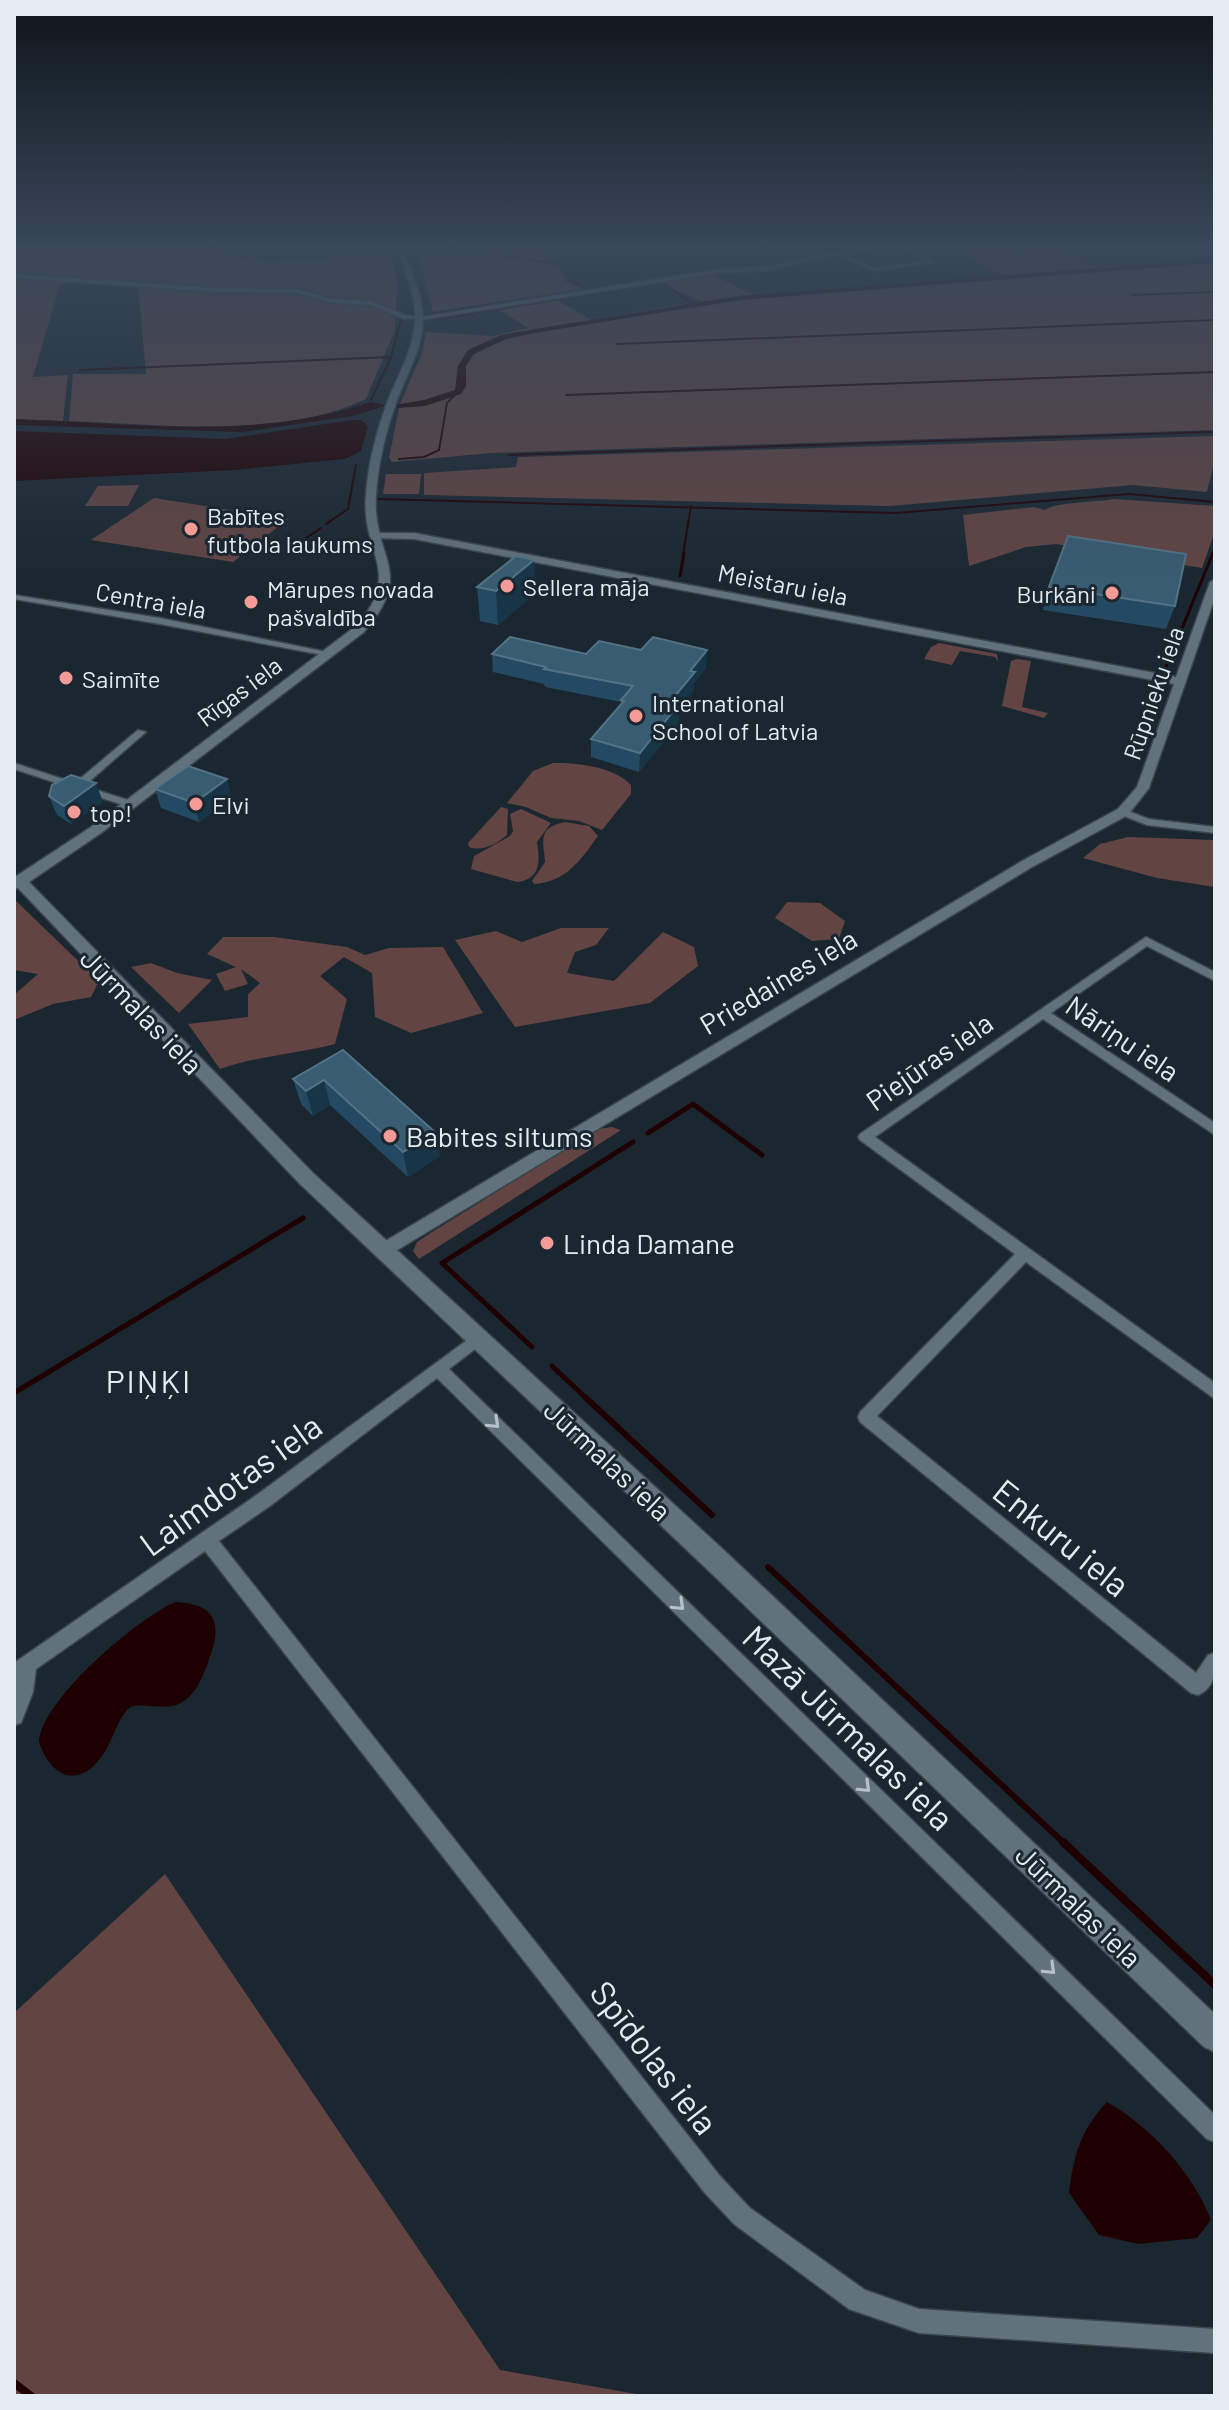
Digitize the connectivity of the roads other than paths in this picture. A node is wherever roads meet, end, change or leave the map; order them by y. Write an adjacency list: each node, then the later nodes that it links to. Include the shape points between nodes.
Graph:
1 (409, 360): 2 (main road, Rīgas iela, via 392,402 371,494)
2 (375, 535): 9 (main road, Rīgas iela, via 387,591 370,619); 10 (street, Meistaru iela, via 414,536)
3 (1215, 582): 7 (street, Rūpnieku iela)
4 (14, 597): 5 (street, Centra iela)
5 (27, 600): 6 (street); 9 (street, Centra iela)
6 (14, 606)
7 (1200, 622): 8 (street); 10 (street, Rūpnieku iela)
8 (1215, 624)
9 (328, 653): 14 (main road, Rīgas iela)
10 (1182, 682): 15 (street, Rūpnieku iela, via 1143,788)
11 (141, 732): 13 (street)
12 (14, 766): 13 (street)
13 (77, 786): 14 (street)
14 (130, 804): 17 (main road, Rīgas iela, via 42,868)
15 (1123, 812): 16 (street, via 1147,822); 21 (street, Priedaines iela, via 1015,871)
16 (1215, 830)
17 (16, 879): 21 (main road, Jūrmalas iela, via 217,1089)
18 (1215, 977): 19 (street, Piejūras iela, via 1146,941)
19 (1043, 1013): 20 (street, Nāriņu iela); 22 (street, Piejūras iela, via 865,1137)
20 (1215, 1130)
21 (384, 1251): 23 (main road, Jūrmalas iela)
22 (1025, 1254): 25 (street, Piejūras iela); 27 (street, Enkuru iela, via 866,1417 1198,1686)
23 (478, 1338): 24 (street, Laimdotas iela); 30 (main road, Jūrmalas iela)
24 (438, 1368): 26 (street, Laimdotas iela); 31 (street, Mazā Jūrmalas iela, one-way to 31)
25 (1215, 1392)
26 (207, 1540): 28 (street, Laimdotas iela); 32 (street, Spīdolas iela, via 742,2216 858,2300 919,2321)
27 (1215, 1662)
28 (21, 1669): 29 (street, via 24,1692)
29 (14, 1716)
30 (1215, 2036)
31 (1215, 2131)
32 (1215, 2341)

